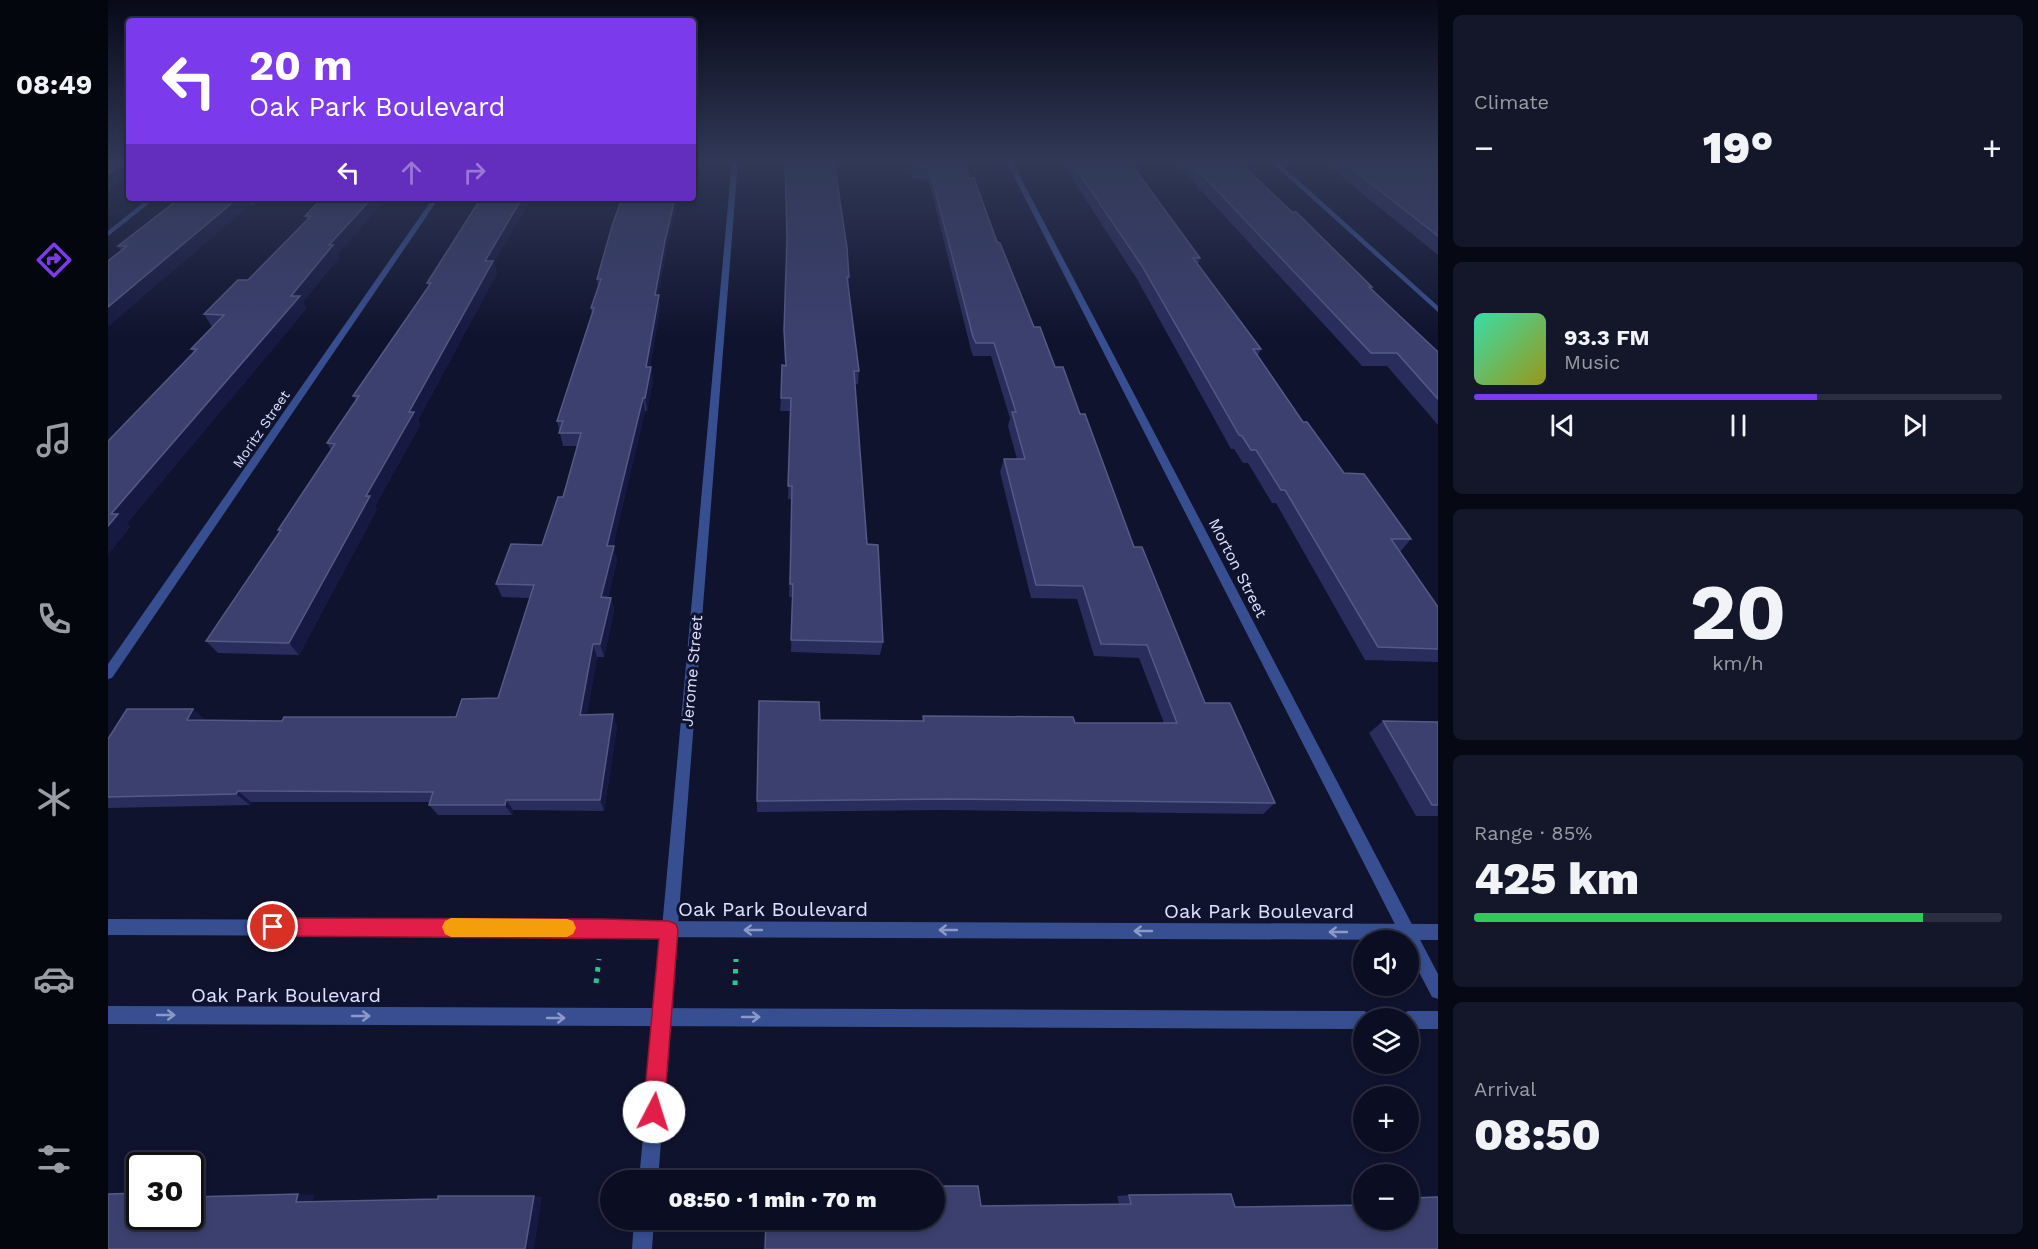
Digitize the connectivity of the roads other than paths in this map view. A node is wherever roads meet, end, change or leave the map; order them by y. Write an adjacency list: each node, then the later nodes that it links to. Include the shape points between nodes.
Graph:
1 (126, 219): 6 (street)
2 (421, 219): 8 (street, Moritz Street)
3 (730, 219): 10 (street, Jerome Street)
4 (1039, 219): 11 (street, Morton Street)
5 (1338, 219): 7 (street)
6 (108, 234)
7 (1438, 310)
8 (108, 674)
9 (108, 927): 10 (street, Oak Park Boulevard)
10 (669, 930): 12 (street, Oak Park Boulevard, one-way to 10); 18 (street, Jerome Street)
11 (1406, 930)
12 (1353, 932)
13 (1419, 932): 14 (street, Oak Park Boulevard)
14 (1438, 932)
15 (1419, 955): 16 (street, Morton Street)
16 (1438, 991)
17 (108, 1015): 18 (street, Oak Park Boulevard, one-way to 18)
18 (662, 1017): 19 (street, Oak Park Boulevard, one-way to 19); 22 (street, Jerome Street)
19 (1353, 1020)
20 (1419, 1020): 21 (street)
21 (1438, 1020)
22 (649, 1170)
23 (643, 1230): 24 (street)
24 (642, 1249)

